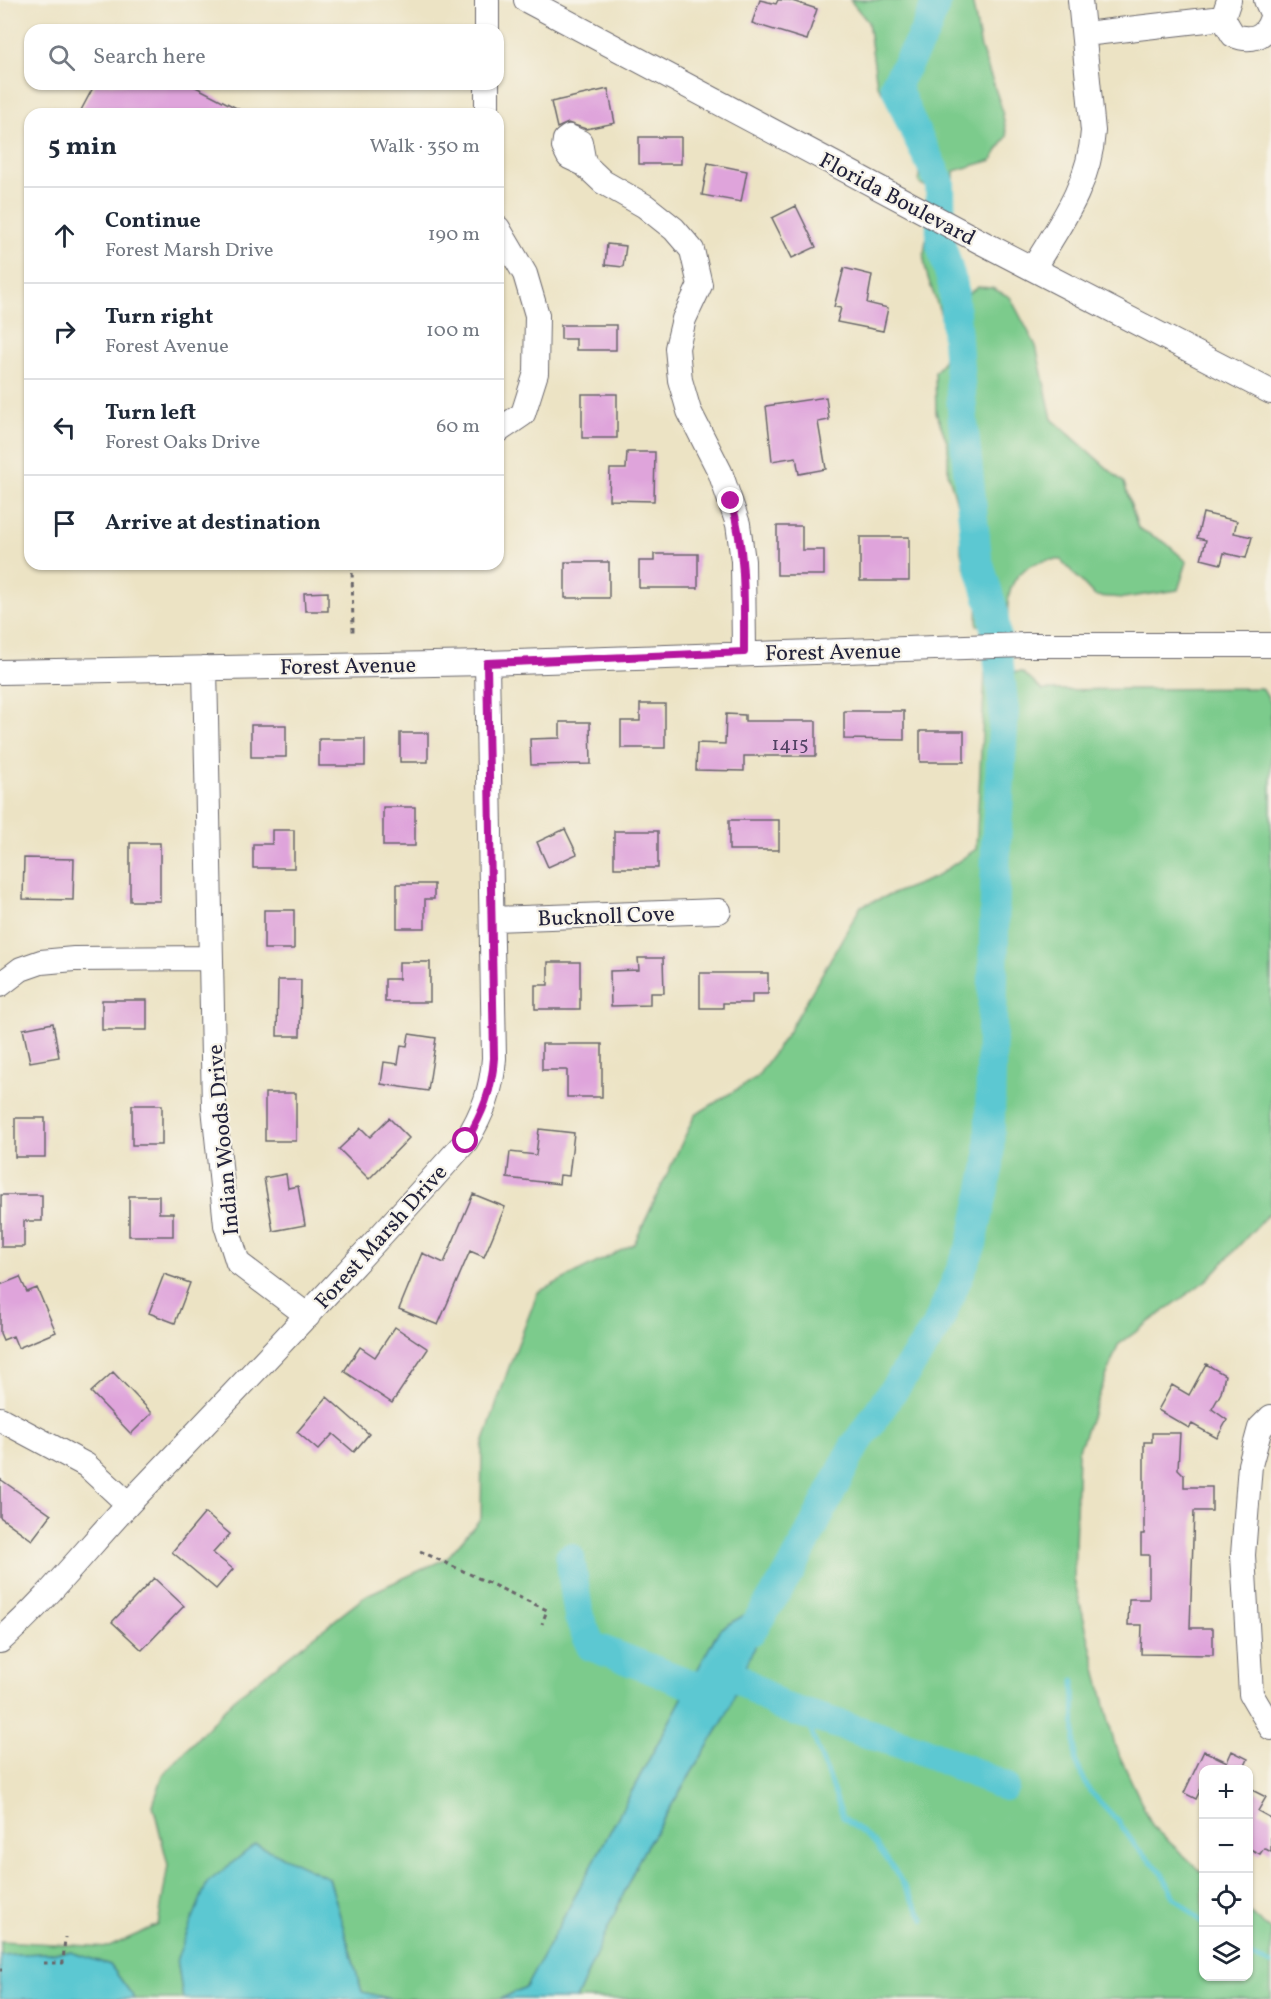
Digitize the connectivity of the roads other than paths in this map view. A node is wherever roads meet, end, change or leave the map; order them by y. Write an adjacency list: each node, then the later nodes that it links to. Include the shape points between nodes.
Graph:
1 (487, 0): 8 (street)
2 (526, 0): 14 (street, Florida Boulevard)
3 (1080, 0): 9 (street)
4 (1266, 0): 6 (street)
5 (1226, 9): 7 (street, via 1233,35 1242,39 1262,34); 9 (street)
6 (1271, 11)
7 (1271, 20)
8 (487, 24)
9 (1085, 34): 14 (street, via 1093,131 1090,159 1078,194)
10 (487, 90): 11 (street)
11 (487, 108)
12 (584, 164): 18 (street, via 603,182 645,206 674,229 692,250 700,285 677,348 680,380 689,411 720,472 738,524)
13 (504, 238): 16 (street, via 525,274 537,315 536,373 523,414)
14 (1034, 267): 15 (street, Florida Boulevard)
15 (1271, 392)
16 (504, 427)
17 (1271, 645): 18 (street, Forest Avenue, via 1026,645)
18 (744, 652): 19 (street, Forest Avenue)
19 (487, 663): 20 (street, Forest Avenue); 23 (street, Forest Marsh Drive)
20 (205, 668): 21 (street, Forest Avenue); 24 (street, Indian Woods Drive)
21 (0, 672)
22 (719, 911): 23 (street, Bucknoll Cove)
23 (492, 919): 26 (street, Forest Marsh Drive, via 494,1058 483,1114 466,1141)
24 (210, 958): 25 (street, via 41,962 21,969); 26 (street, Indian Woods Drive, via 214,1107 230,1244 238,1263)
25 (0, 985)
26 (308, 1316): 29 (street)
27 (1271, 1417): 31 (street, via 1260,1428 1250,1465 1243,1555 1251,1694)
28 (0, 1419): 29 (street, via 86,1465)
29 (128, 1504): 30 (street, via 68,1575)
30 (0, 1641)
31 (1271, 1728)

